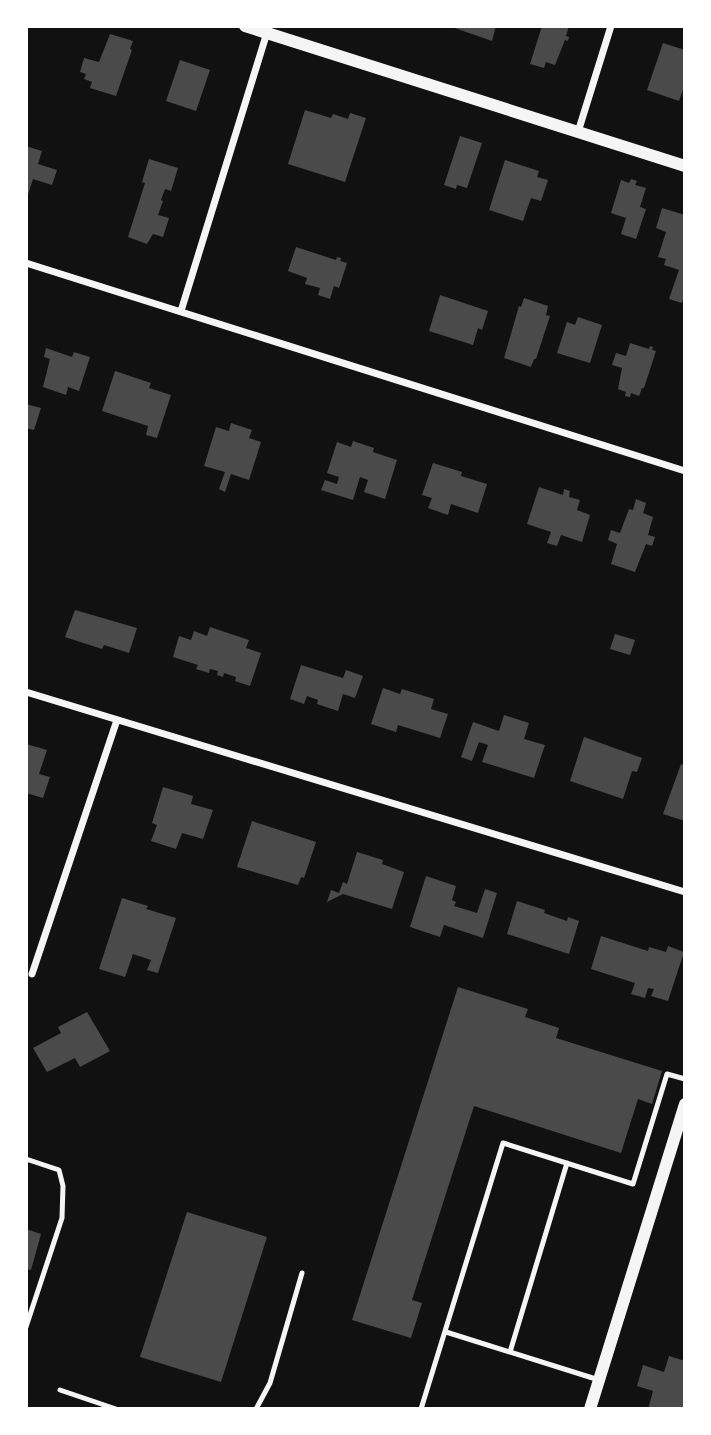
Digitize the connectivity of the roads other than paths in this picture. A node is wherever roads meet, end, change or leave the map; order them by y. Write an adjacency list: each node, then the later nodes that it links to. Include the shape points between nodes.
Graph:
1 (245, 26): 3 (street)
2 (611, 26): 4 (street)
3 (268, 30): 4 (street); 7 (street)
4 (578, 132): 5 (street)
5 (685, 166)
6 (26, 263): 7 (street)
7 (181, 312): 8 (street)
8 (685, 471)
9 (26, 692): 10 (street)
10 (117, 720): 11 (street); 12 (street)
11 (685, 892)
12 (32, 974)
13 (685, 1079): 16 (lane, via 667,1074 633,1184)
14 (685, 1104): 21 (street)
15 (26, 1159): 18 (lane, via 59,1170 63,1186 62,1218)
16 (567, 1163): 19 (lane, via 503,1143); 20 (lane)
17 (302, 1273): 24 (lane, via 270,1382)
18 (26, 1327)
19 (446, 1332): 20 (lane); 25 (lane)
20 (510, 1352): 21 (lane)
21 (599, 1380): 26 (street)
22 (60, 1390): 23 (lane)
23 (116, 1409)
24 (256, 1409)
25 (421, 1409)
26 (590, 1409)

